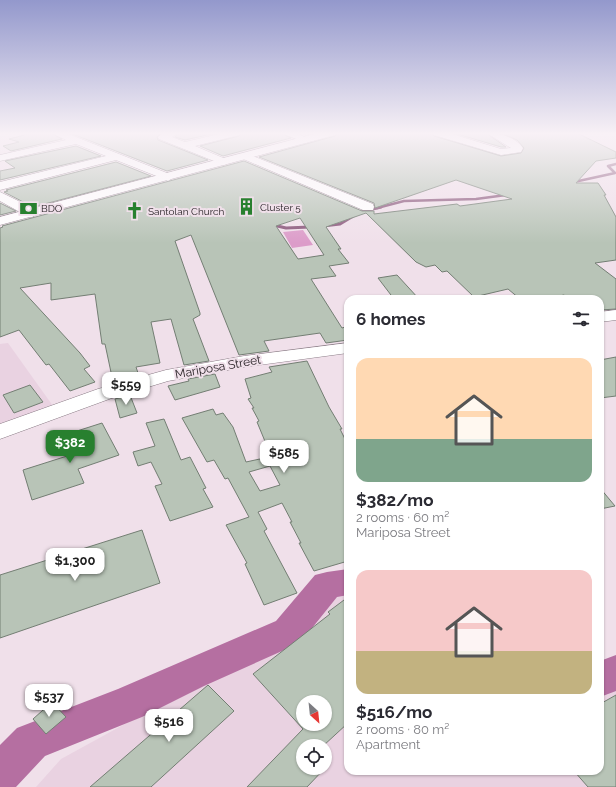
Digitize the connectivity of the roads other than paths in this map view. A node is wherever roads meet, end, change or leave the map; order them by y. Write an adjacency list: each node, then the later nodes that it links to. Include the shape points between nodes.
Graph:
1 (66, 170): 6 (street)
2 (149, 170): 5 (street)
3 (195, 170): 5 (main road)
4 (278, 170): 8 (street)
5 (168, 177): 9 (main road)
6 (0, 186)
7 (0, 196): 9 (street)
8 (368, 207)
9 (32, 213): 10 (main road)
10 (0, 222)
11 (616, 315): 12 (street)
12 (604, 316)
13 (344, 349): 14 (street, Mariposa Street, via 227,364 141,382)
14 (0, 432)

